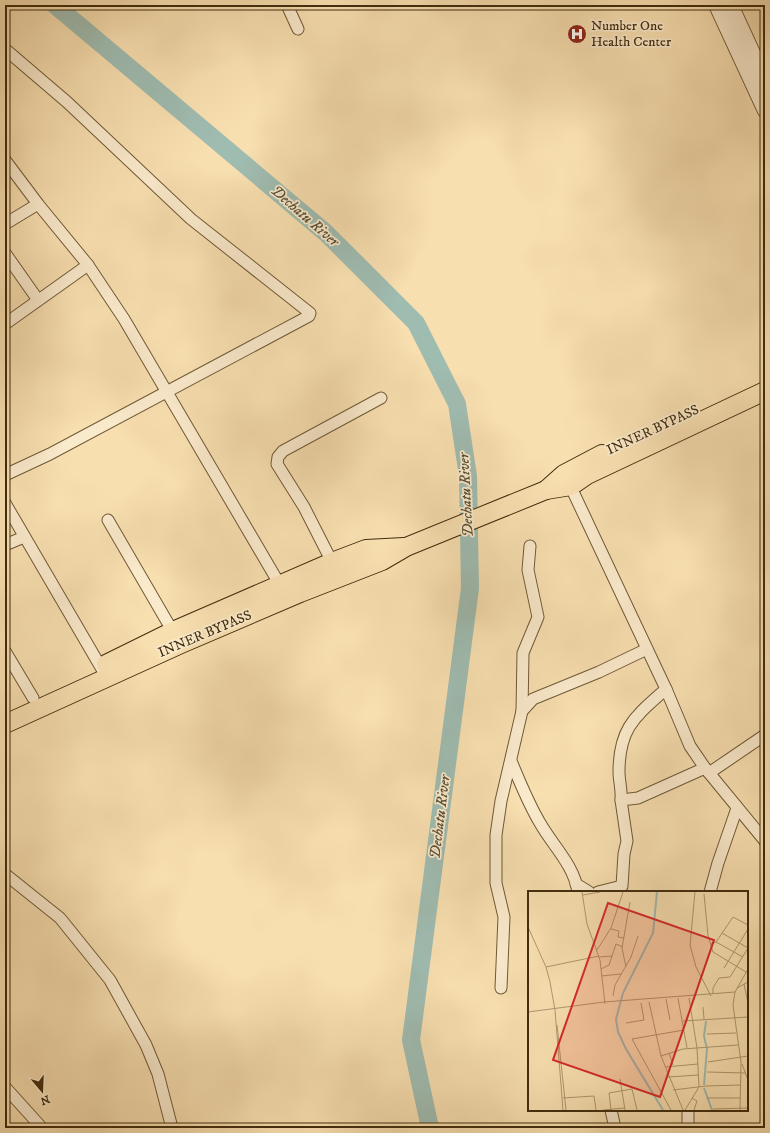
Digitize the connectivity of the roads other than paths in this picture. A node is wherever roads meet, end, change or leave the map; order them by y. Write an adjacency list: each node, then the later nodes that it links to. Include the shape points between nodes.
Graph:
1 (286, 5): 4 (street)
2 (716, 5): 7 (street)
3 (731, 5): 6 (street)
4 (298, 29)
5 (5, 49): 16 (street, via 67,102 191,218 310,313 309,316)
6 (765, 79)
7 (765, 112)
8 (5, 160): 9 (street)
9 (38, 204): 10 (street); 12 (street)
10 (5, 224)
11 (5, 253): 13 (street)
12 (88, 265): 13 (street); 16 (street)
13 (38, 300): 14 (street)
14 (5, 324)
15 (765, 378): 20 (main road, INNER BYPASS)
16 (167, 391): 19 (street, via 50,454); 28 (street)
17 (765, 391): 20 (main road, INNER BYPASS, via 587,475)
18 (381, 398): 27 (street, via 283,451 278,457 277,464 304,507)
19 (5, 475)
20 (567, 480): 26 (main road, INNER BYPASS); 30 (street)
21 (5, 504): 23 (street)
22 (108, 520): 29 (street)
23 (24, 537): 24 (street); 32 (street)
24 (5, 545)
25 (530, 546): 33 (street, via 528,570 538,617 523,653)
26 (406, 547): 27 (main road, INNER BYPASS, via 366,549); 29 (main road, INNER BYPASS, via 382,561)
27 (332, 562): 28 (main road, INNER BYPASS)
28 (280, 585): 29 (main road, INNER BYPASS)
29 (177, 638): 32 (main road, INNER BYPASS)
30 (647, 649): 34 (street); 35 (street)
31 (5, 651): 36 (street)
32 (102, 672): 36 (main road, INNER BYPASS); 39 (main road, INNER BYPASS)
33 (523, 687): 35 (street); 38 (street)
34 (666, 689): 42 (street, via 690,746); 43 (street, via 635,716 624,734 620,761)
35 (539, 697): 38 (street, via 526,705)
36 (33, 698): 37 (main road, INNER BYPASS)
37 (5, 710)
38 (522, 711): 41 (street)
39 (5, 724)
40 (765, 735): 42 (street)
41 (511, 761): 47 (street, via 528,802 574,874); 50 (street, via 501,800 496,835 496,883 504,917)
42 (707, 771): 43 (street, via 638,798); 44 (street)
43 (621, 800): 48 (street, via 627,841 622,886)
44 (737, 808): 45 (street); 49 (street)
45 (765, 841)
46 (5, 874): 55 (street, via 60,918 110,980 146,1045 158,1074)
47 (577, 888)
48 (602, 891)
49 (710, 891)
50 (501, 988)
51 (7, 1094): 54 (street)
52 (611, 1111): 56 (street)
53 (688, 1111): 57 (street)
54 (42, 1128)
55 (172, 1128)
56 (615, 1128)
57 (688, 1128)

